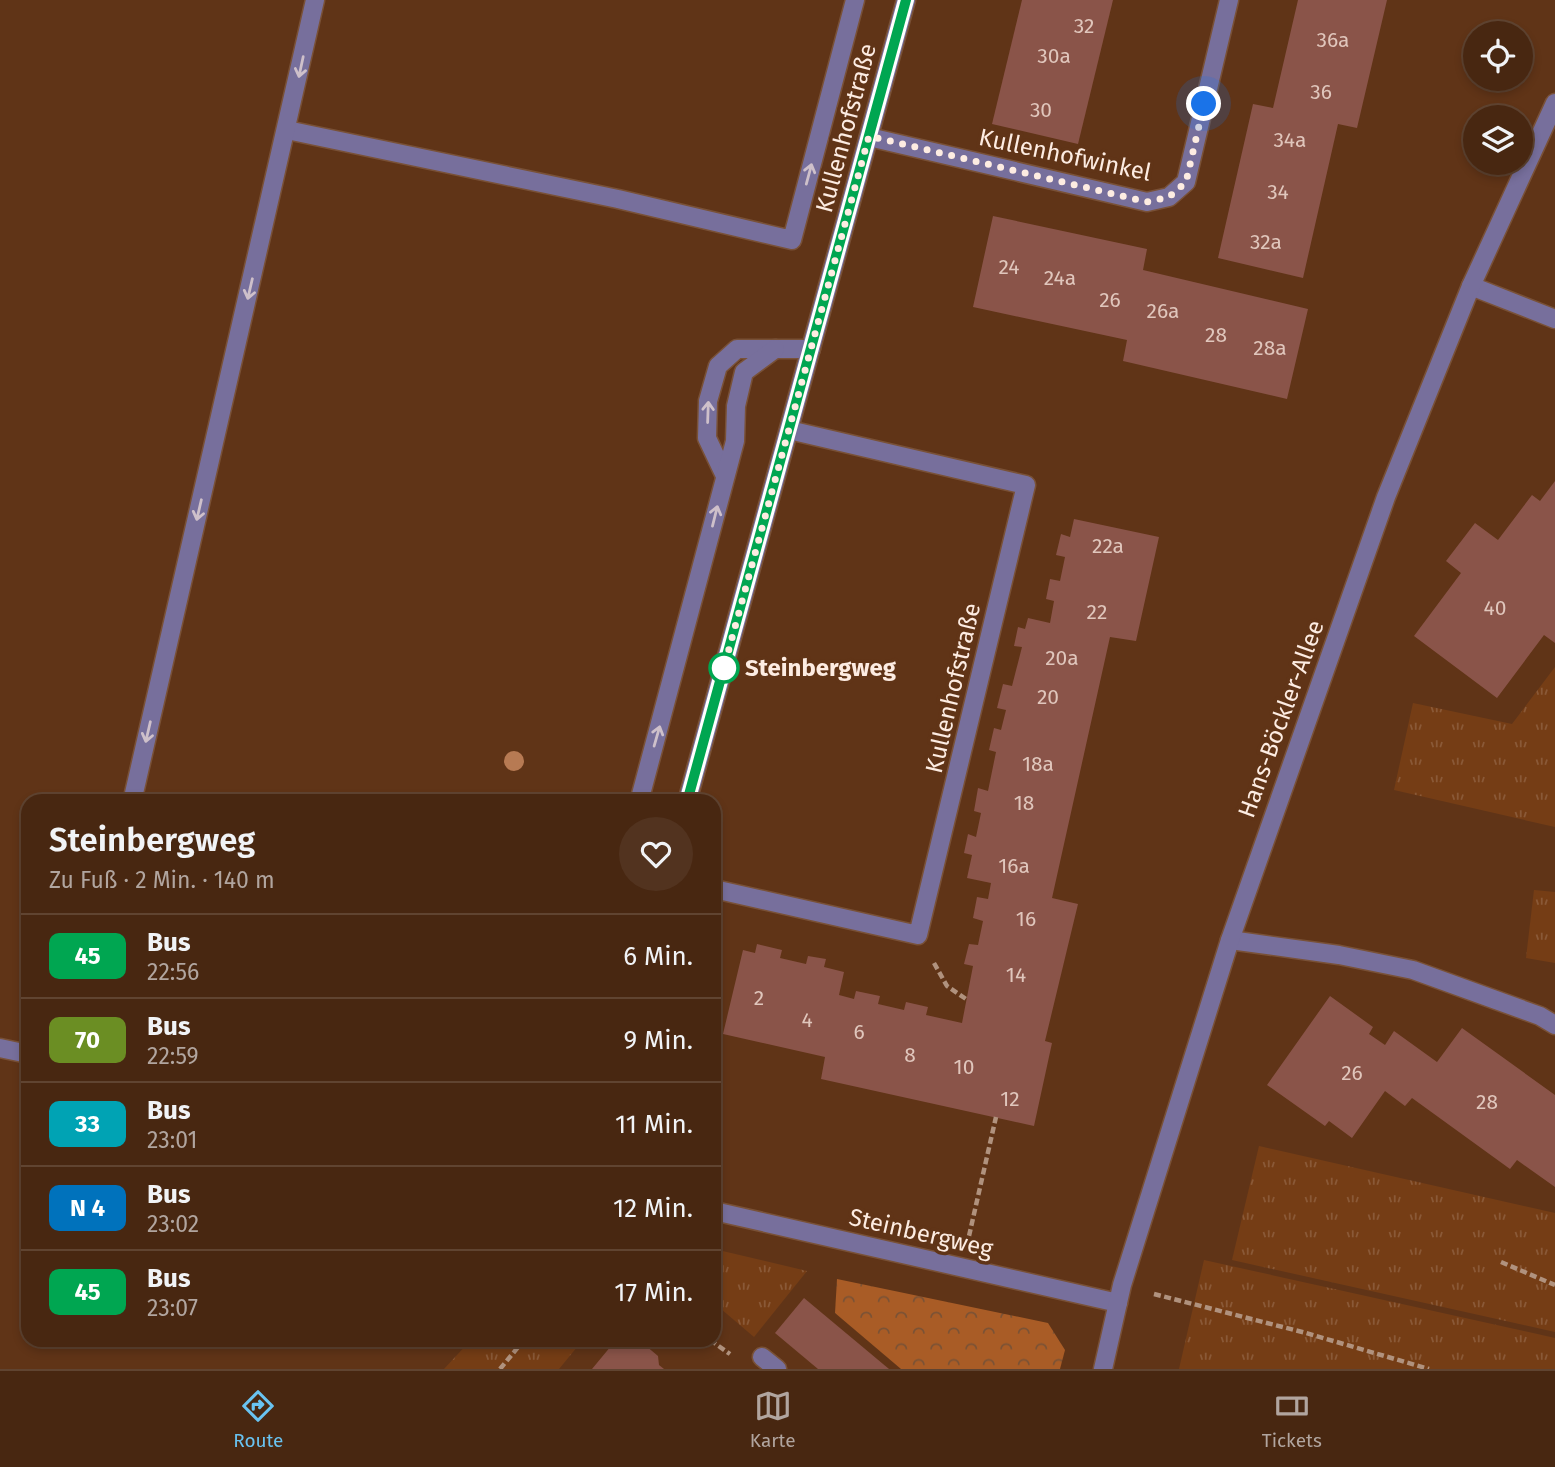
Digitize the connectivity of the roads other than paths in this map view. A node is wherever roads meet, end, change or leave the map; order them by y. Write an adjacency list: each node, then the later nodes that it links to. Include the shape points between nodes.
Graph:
1 (315, 0): 6 (street, one-way to 6)
2 (855, 0): 6 (street, one-way to 2, via 792,240)
3 (906, 0): 7 (street, Kullenhofstraße)
4 (1229, 0): 7 (street, Kullenhofwinkel, via 1186,182 1169,197 1147,202)
5 (1555, 103): 8 (street, Hans-Böckler-Allee)
6 (287, 130): 14 (street, one-way to 14)
7 (869, 136): 11 (street, Kullenhofstraße)
8 (1471, 286): 9 (street); 18 (street, Hans-Böckler-Allee, via 1386,497)
9 (1555, 318)
10 (775, 349): 11 (street); 13 (street, via 744,372 736,407 736,442); 13 (street, one-way to 10, via 707,438 708,401 718,366 737,349)
11 (811, 349): 12 (street, Kullenhofstraße)
12 (789, 430): 16 (street, Kullenhofstraße); 17 (street, Kullenhofstraße, via 1026,485 918,935)
13 (725, 476): 15 (street, one-way to 13)
14 (134, 794)
15 (641, 794)
16 (689, 794)
17 (721, 891)
18 (1230, 940): 19 (street, via 1413,970); 23 (street, Hans-Böckler-Allee)
19 (1555, 1025)
20 (0, 1048): 21 (street)
21 (21, 1052)
22 (721, 1213): 23 (street, Steinbergweg, via 962,1267)
23 (1120, 1294): 26 (street, Hans-Böckler-Allee)
24 (762, 1357): 25 (street)
25 (776, 1369)
26 (1103, 1369)

